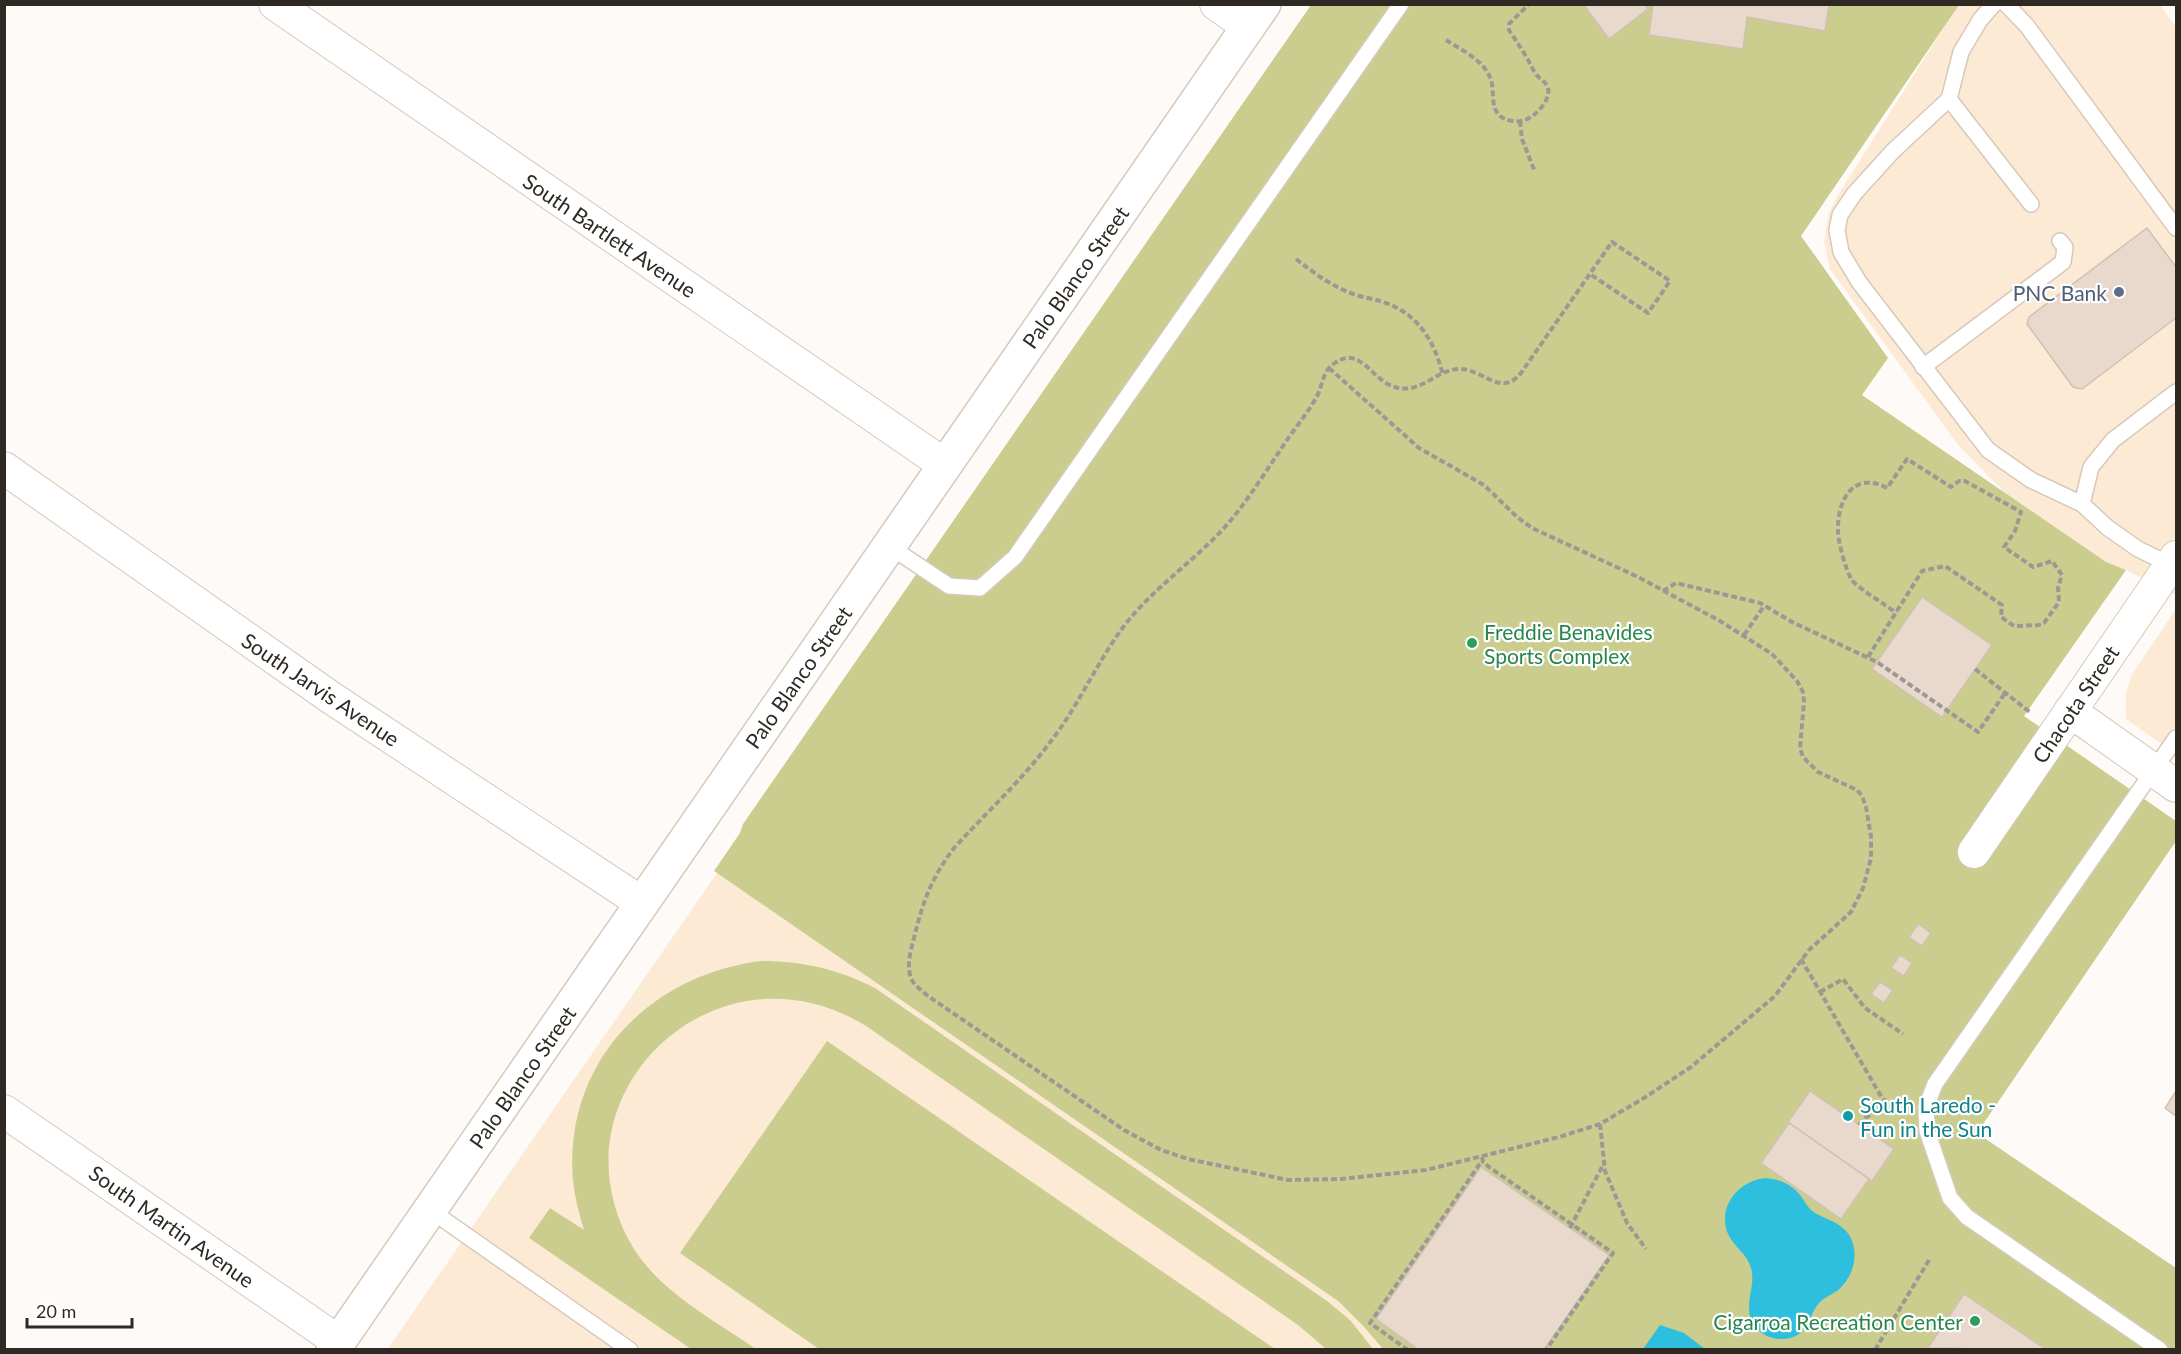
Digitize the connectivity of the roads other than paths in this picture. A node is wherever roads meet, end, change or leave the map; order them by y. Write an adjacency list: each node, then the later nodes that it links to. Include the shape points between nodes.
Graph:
1 (275, 4): 13 (street, South Bartlett Avenue)
2 (1216, 4): 6 (street)
3 (1401, 4): 16 (lane, via 1016,557 980,588 949,586)
4 (1994, 4): 7 (lane, via 1961,52)
5 (2006, 4): 9 (lane, via 2027,26)
6 (1256, 16): 13 (street, Palo Blanco Street)
7 (1949, 99): 8 (lane); 11 (lane, via 1854,194 1840,215 1837,230 1841,252 1859,282)
8 (2031, 204)
9 (2176, 228)
10 (2060, 241): 11 (lane, via 2066,247 2063,262)
11 (1923, 367): 15 (lane, via 1988,450 2031,480)
12 (2176, 392): 15 (lane, via 2112,440 2091,467)
13 (945, 465): 16 (street, Palo Blanco Street)
14 (4, 468): 22 (street, South Jarvis Avenue, via 330,697)
15 (2082, 504): 17 (lane, via 2138,549)
16 (889, 546): 22 (street, Palo Blanco Street)
17 (2175, 563): 18 (street, Chacota Street)
18 (2070, 711): 20 (street); 21 (street, Chacota Street)
19 (2176, 738): 20 (lane)
20 (2165, 778): 27 (lane, via 1935,1084 1926,1107 1927,1131 1950,1198 1967,1217)
21 (1974, 852)
22 (642, 903): 24 (street, Palo Blanco Street)
23 (4, 1111): 25 (street, South Martin Avenue)
24 (430, 1210): 25 (street, Palo Blanco Street); 26 (lane)
25 (336, 1346)
26 (630, 1350)
27 (2160, 1350)

